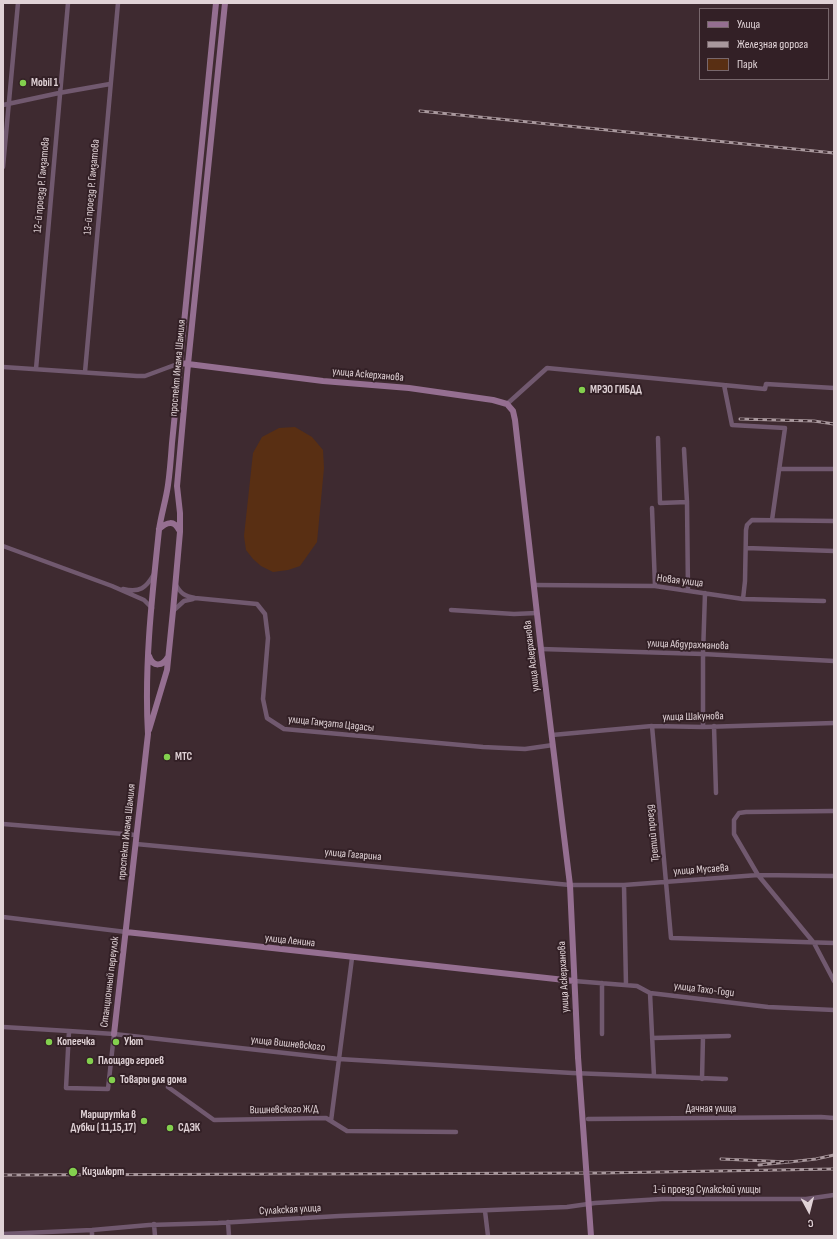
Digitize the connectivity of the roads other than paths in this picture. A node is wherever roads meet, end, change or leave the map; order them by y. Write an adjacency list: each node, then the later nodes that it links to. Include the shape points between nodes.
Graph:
1 (18, 3): 8 (street)
2 (68, 3): 7 (street, 12-й проезд Р. Гамзатова)
3 (118, 3): 6 (street, 13-й проезд Р. Гамзатова)
4 (216, 3): 10 (main road, проспект Имама Шамиля)
5 (225, 3): 11 (main road, проспект Имама Шамиля)
6 (110, 84): 7 (street); 14 (street, 13-й проезд Р. Гамзатова)
7 (59, 93): 8 (street); 13 (street, 12-й проезд Р. Гамзатова)
8 (6, 105): 9 (street)
9 (3, 167)
10 (180, 363): 11 (main road, улица Аскерханова); 14 (street, via 145,376); 26 (main road, проспект Имама Шамиля, via 168,486)
11 (188, 364): 17 (main road, улица Аскерханова, via 323,381 409,388); 27 (main road, проспект Имама Шамиля, via 177,486)
12 (3, 367): 13 (street)
13 (36, 369): 14 (street)
14 (85, 372)
15 (724, 385): 16 (street, via 765,389 766,384); 17 (street, via 547,368); 20 (street, via 732,425 785,428)
16 (834, 388)
17 (507, 404): 33 (main road, улица Аскерханова, via 513,411 515,420)
18 (658, 438): 22 (street, via 660,502)
19 (684, 449): 22 (street)
20 (779, 469): 21 (street); 24 (street)
21 (834, 469)
22 (687, 502): 36 (street)
23 (652, 508): 35 (street)
24 (772, 520): 25 (street); 29 (street, via 749,522 746,530)
25 (834, 521)
26 (160, 528): 27 (main road, via 165,524 174,523); 31 (main road, проспект Имама Шамиля)
27 (180, 532): 32 (main road, проспект Имама Шамиля)
28 (3, 546): 34 (street)
29 (746, 548): 30 (street); 39 (street)
30 (834, 551)
31 (156, 571): 34 (street, via 148,584 137,590); 41 (main road, проспект Имама Шамиля)
32 (176, 584): 38 (street, via 185,596); 43 (main road, проспект Имама Шамиля)
33 (534, 585): 35 (street, Новая улица); 44 (main road, улица Аскерханова)
34 (112, 586): 41 (street, via 144,600)
35 (655, 586): 36 (street, Новая улица)
36 (688, 591): 37 (street, Новая улица)
37 (705, 593): 39 (street, Новая улица); 47 (street)
38 (194, 598): 43 (street, via 184,601); 56 (street, улица Гамзата Цадасы, via 257,604 265,614 268,638 263,699 267,718 284,729 483,747 525,749)
39 (743, 599): 40 (street, Новая улица)
40 (824, 601)
41 (152, 608): 46 (main road, проспект Имама Шамиля)
42 (451, 610): 44 (street)
43 (173, 611): 48 (main road, проспект Имама Шамиля)
44 (537, 613): 45 (main road, улица Аскерханова)
45 (541, 649): 47 (street, улица Абдурахманова); 55 (main road, улица Аскерханова)
46 (148, 653): 48 (main road, via 150,660 157,664 161,664); 54 (main road, проспект Имама Шамиля)
47 (703, 654): 49 (street, улица Абдурахманова); 52 (street)
48 (168, 657): 54 (main road, проспект Имама Шамиля, via 167,670)
49 (834, 661)
50 (834, 723): 53 (street, улица Шакунова)
51 (652, 726): 52 (street, улица Шакунова); 55 (street, улица Шакунова); 64 (street, Третий проезд)
52 (702, 726): 53 (street, улица Шакунова)
53 (714, 726): 57 (street)
54 (148, 734): 60 (main road, проспект Имама Шамиля)
55 (552, 735): 56 (main road, улица Аскерханова)
56 (553, 746): 65 (main road, улица Аскерханова)
57 (716, 793)
58 (834, 811): 62 (street, via 739,813 734,820 734,834)
59 (3, 824): 60 (street)
60 (136, 835): 61 (main road, проспект Имама Шамиля)
61 (136, 844): 65 (street, улица Гагарина); 68 (main road, проспект Имама Шамиля)
62 (758, 875): 63 (street, улица Мусаева); 64 (street, улица Мусаева); 69 (street)
63 (834, 876)
64 (667, 882): 66 (street, улица Мусаева); 69 (street, Третий проезд, via 671,938)
65 (570, 885): 66 (street, улица Мусаева); 72 (main road, улица Аскерханова)
66 (624, 885): 75 (street)
67 (3, 917): 68 (street, улица Ленина)
68 (126, 932): 71 (main road, улица Ленина); 80 (main road, Станционный переулок)
69 (814, 943): 70 (street); 73 (street)
70 (834, 943)
71 (352, 958): 72 (main road, улица Ленина); 85 (street)
72 (574, 981): 74 (street, улица Тахо-Годи); 106 (main road, улица Аскерханова, bridge)
73 (834, 981)
74 (602, 983): 75 (street, улица Тахо-Годи); 81 (street)
75 (626, 985): 76 (street, улица Тахо-Годи, via 637,986)
76 (650, 993): 77 (street, улица Тахо-Годи, via 768,1007); 84 (street)
77 (834, 1010)
78 (3, 1027): 79 (street, улица Вишневского)
79 (69, 1030): 80 (street, улица Вишневского); 80 (street, via 66,1088 108,1089)
80 (114, 1034): 85 (street, улица Вишневского)
81 (602, 1034)
82 (729, 1036): 83 (street)
83 (703, 1037): 84 (street); 87 (street)
84 (652, 1038): 86 (street)
85 (339, 1059): 86 (street, улица Вишневского); 92 (street)
86 (654, 1076): 87 (street, улица Вишневского)
87 (702, 1078): 88 (street, улица Вишневского)
88 (726, 1079)
89 (168, 1087): 92 (street, Вишневского Ж/Д, via 214,1120 326,1118)
90 (834, 1118): 91 (street, Дачная улица)
91 (588, 1119)
92 (331, 1121): 93 (street, Вишневского Ж/Д, via 347,1131)
93 (456, 1132)
94 (834, 1195): 95 (street, 1-й проезд Сулакской улицы, via 806,1199 662,1198)
95 (579, 1206): 96 (street, Сулакская улица)
96 (485, 1211): 97 (street, Сулакская улица); 105 (street)
97 (228, 1222): 98 (street, Сулакская улица); 104 (street)
98 (154, 1224): 99 (street, Сулакская улица); 103 (street)
99 (92, 1230): 101 (street, Сулакская улица); 102 (street)
100 (3, 1234): 101 (street, Сулакская улица)
101 (51, 1234)
102 (92, 1236)
103 (155, 1236)
104 (229, 1236)
105 (488, 1236)
106 (591, 1236)

